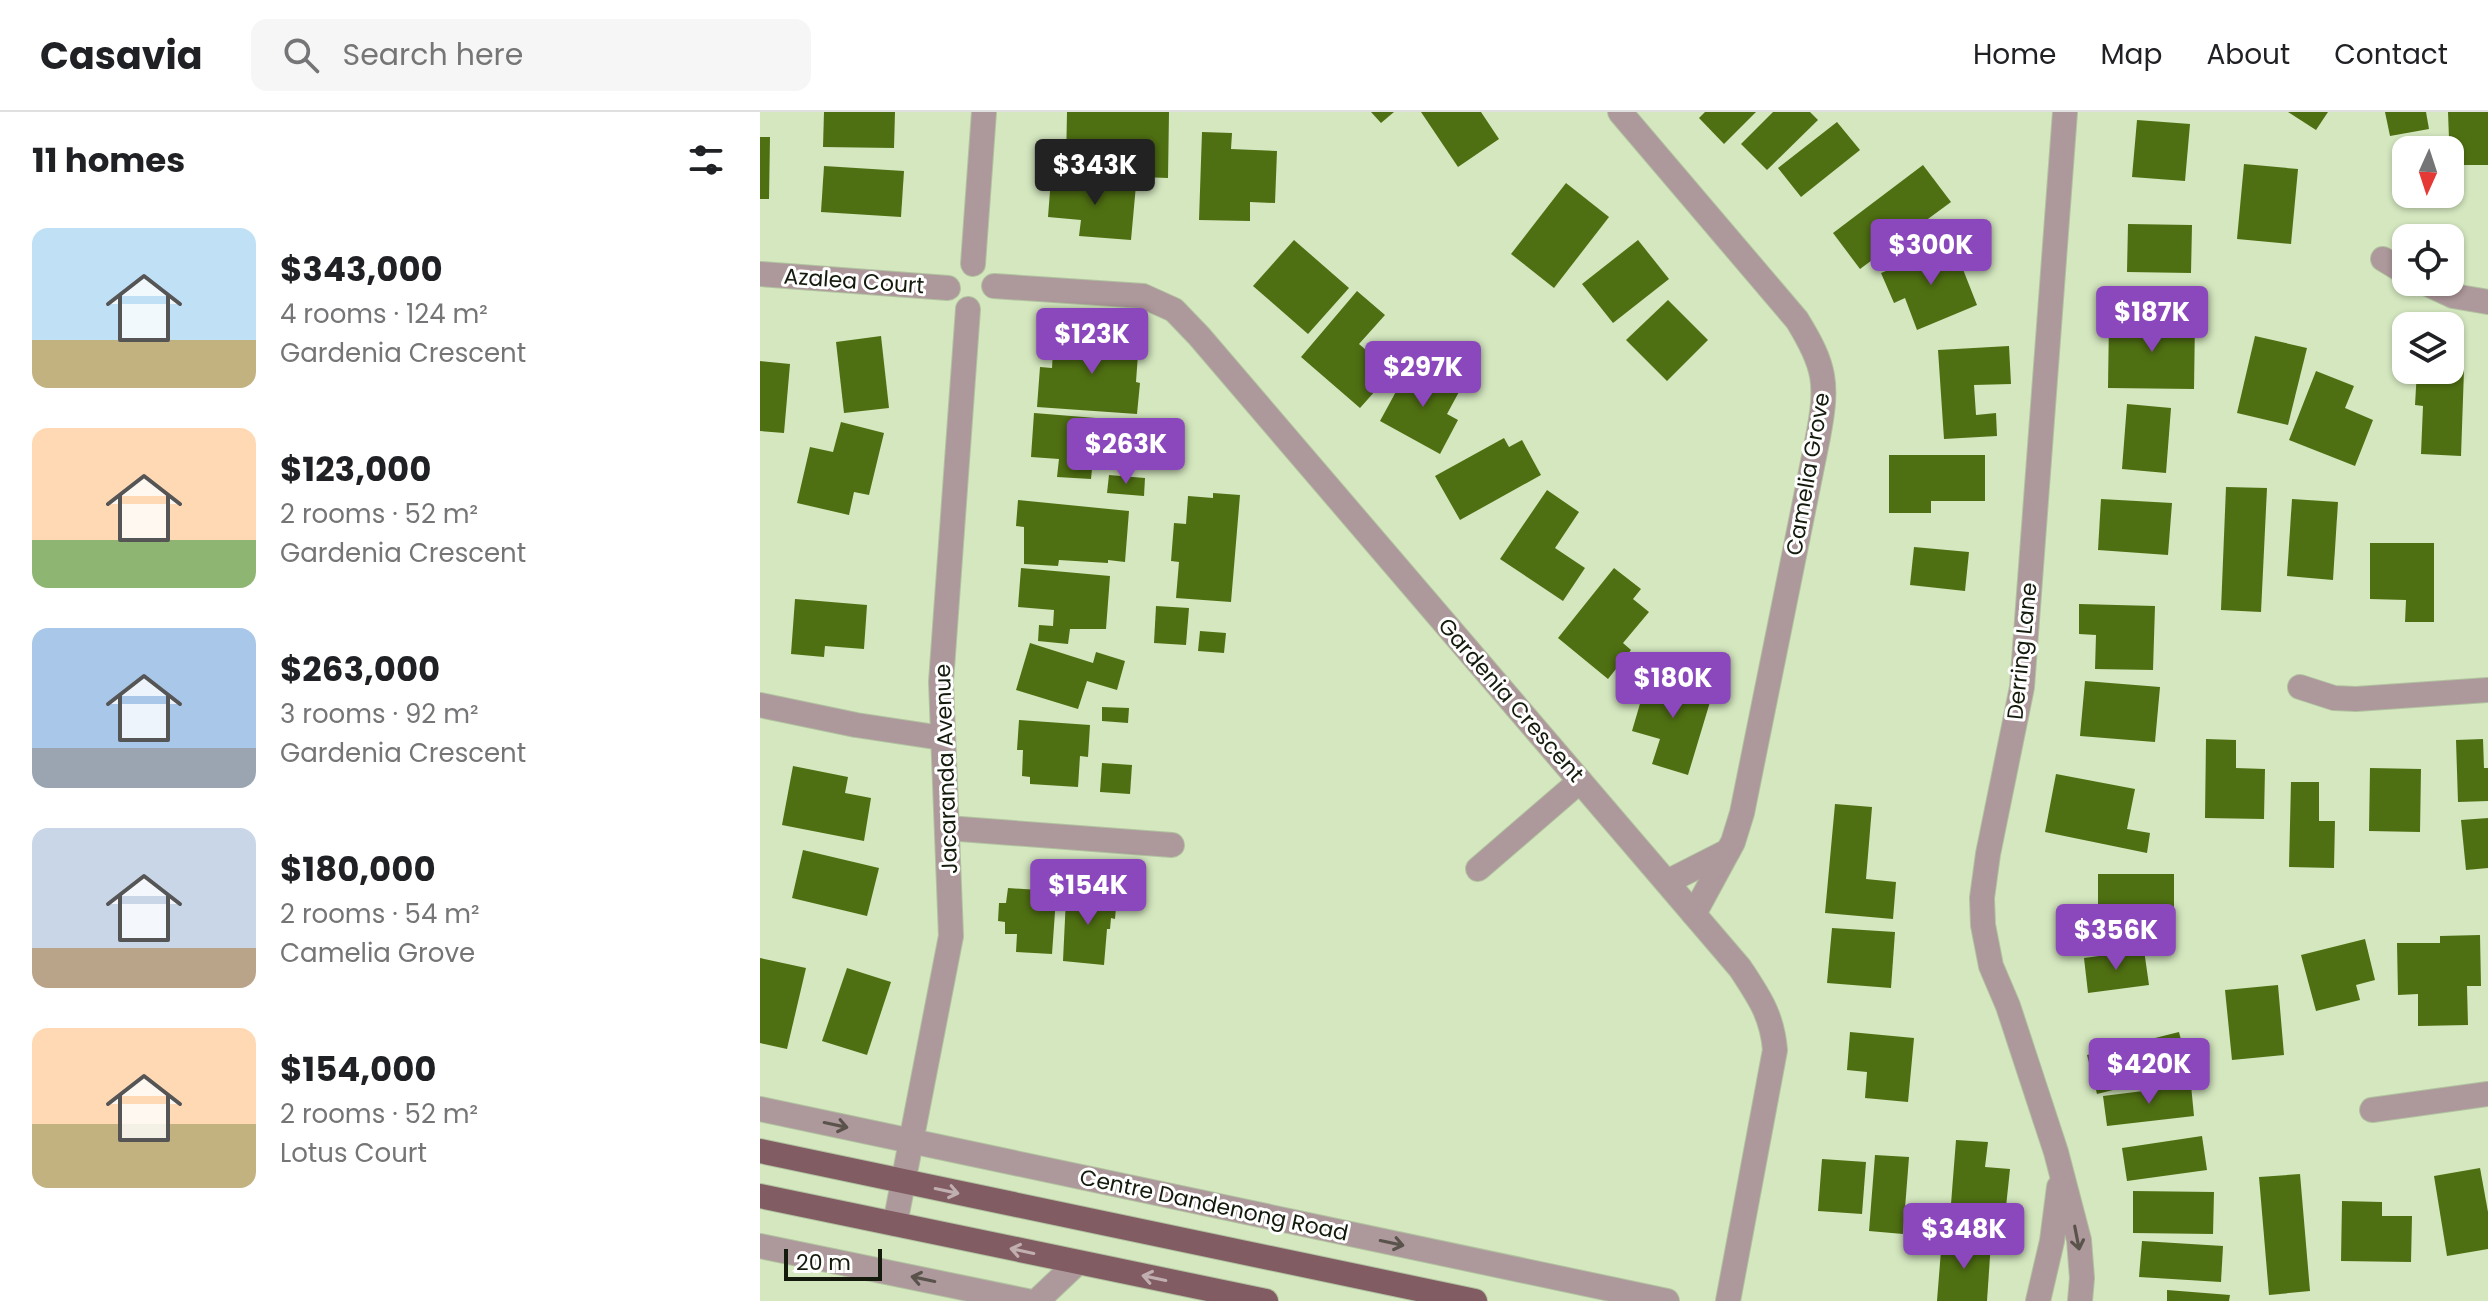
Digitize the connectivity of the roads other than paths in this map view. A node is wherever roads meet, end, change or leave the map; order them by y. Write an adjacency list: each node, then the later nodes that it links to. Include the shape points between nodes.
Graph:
1 (984, 112): 5 (street)
2 (1620, 112): 20 (street, Camelia Grove, via 1797,320 1819,359 1824,385 1742,813)
3 (2065, 112): 29 (street, Derring Lane, via 2022,687 1982,898 1989,957)
4 (2383, 259): 6 (street)
5 (973, 264): 8 (street, via 985,269); 9 (street, via 955,270)
6 (2392, 264)
7 (760, 274): 9 (street, Azalea Court)
8 (994, 286): 12 (street, via 986,303); 17 (street, Gardenia Crescent, via 1143,296 1174,310)
9 (948, 288): 12 (street, via 952,300)
10 (2453, 296): 11 (street)
11 (2488, 302)
12 (968, 309): 16 (street, Jacaranda Avenue, via 944,630)
13 (2300, 687): 14 (street, via 2356,699)
14 (2488, 690)
15 (760, 705): 16 (street)
16 (942, 738): 18 (street, Jacaranda Avenue)
17 (1580, 781): 21 (street); 22 (street, Gardenia Crescent)
18 (947, 828): 19 (street); 27 (street, Jacaranda Avenue, via 950,948)
19 (1172, 845)
20 (1728, 851): 22 (street); 23 (street, Camelia Grove)
21 (1478, 869)
22 (1667, 882): 23 (street, Gardenia Crescent)
23 (1694, 914): 41 (street, Gardenia Crescent, via 1761,1000 1775,1050)
24 (2488, 1094): 26 (street)
25 (760, 1109): 27 (street, Centre Dandenong Road, one-way to 27)
26 (2372, 1110)
27 (912, 1141): 30 (street, Jacaranda Avenue); 40 (street, Centre Dandenong Road, one-way to 40)
28 (760, 1151): 30 (main road, Centre Dandenong Road)
29 (2061, 1176): 42 (street, Derring Lane); 43 (street, Derring Lane, one-way to 43, via 2079,1240)
30 (904, 1181): 32 (street, Jacaranda Avenue); 39 (main road, Centre Dandenong Road, one-way to 39)
31 (760, 1196): 32 (main road)
32 (895, 1224): 34 (main road, one-way to 32)
33 (760, 1246): 36 (street, one-way to 33)
34 (1077, 1263): 35 (main road, one-way to 34); 37 (street)
35 (1195, 1294): 38 (main road)
36 (1027, 1301)
37 (1037, 1301)
38 (1266, 1301)
39 (1475, 1301)
40 (1667, 1301)
41 (1728, 1301)
42 (2038, 1301)
43 (2080, 1301)

